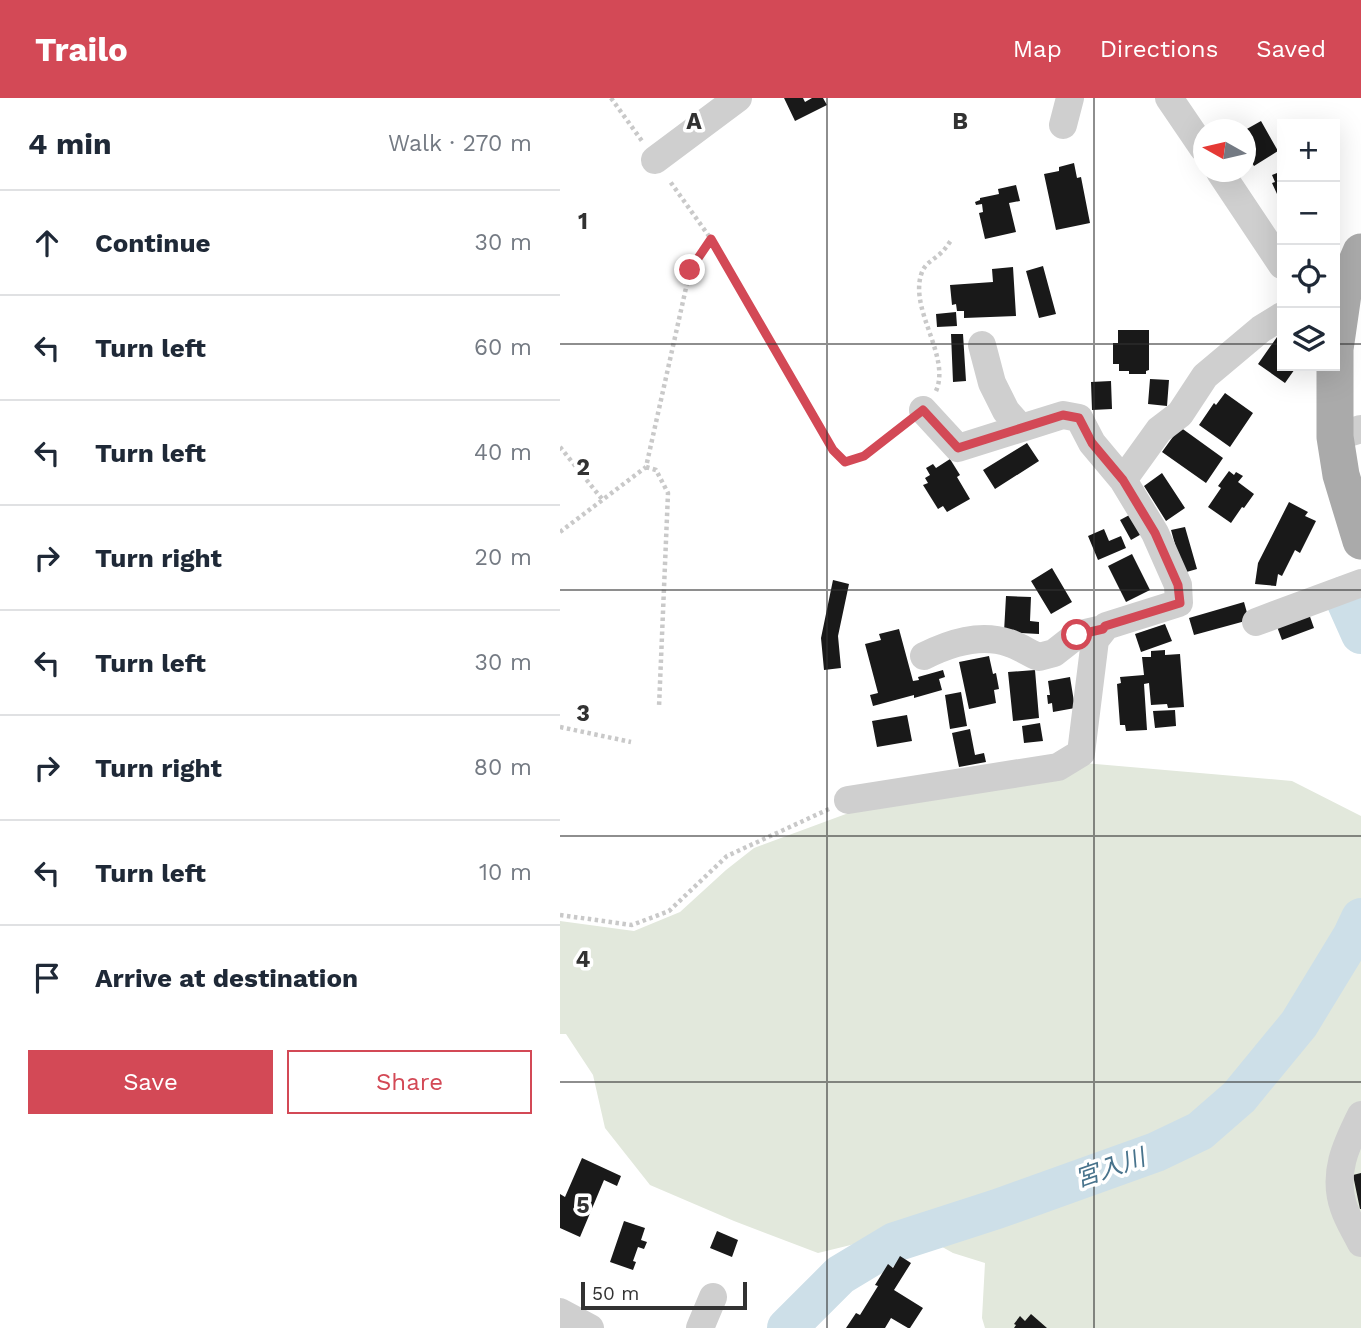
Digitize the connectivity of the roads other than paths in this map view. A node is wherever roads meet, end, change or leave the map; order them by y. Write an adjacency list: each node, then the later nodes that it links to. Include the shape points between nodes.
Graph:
1 (738, 98): 6 (street)
2 (1070, 98): 4 (street)
3 (1169, 98): 5 (street)
4 (1063, 125)
5 (1193, 133)
6 (655, 160)
7 (1227, 182): 9 (street)
8 (1361, 253): 10 (main road)
9 (1277, 258)
10 (1340, 292)
11 (1338, 308): 16 (main road, via 1335,349)
12 (1277, 319): 17 (street, via 1205,376 1180,414 1159,430)
13 (982, 345): 15 (street, via 992,383)
14 (923, 410): 15 (street, via 958,448)
15 (1021, 428): 17 (street, via 1063,415 1079,418 1092,443)
16 (1348, 433): 18 (main road, via 1341,475)
17 (1123, 480): 21 (street, via 1155,533 1178,585 1180,603)
18 (1361, 541)
19 (1361, 583): 20 (street)
20 (1256, 622)
21 (1103, 629): 22 (street, via 1077,635 1054,653 1039,657 984,637); 23 (street, via 1095,640 1081,753 1058,767)
22 (924, 656)
23 (848, 800)
24 (1361, 1115): 25 (street, via 1338,1175 1343,1207)
25 (1361, 1243)
26 (713, 1297): 29 (street)
27 (560, 1312): 28 (street)
28 (590, 1328)
29 (700, 1328)

